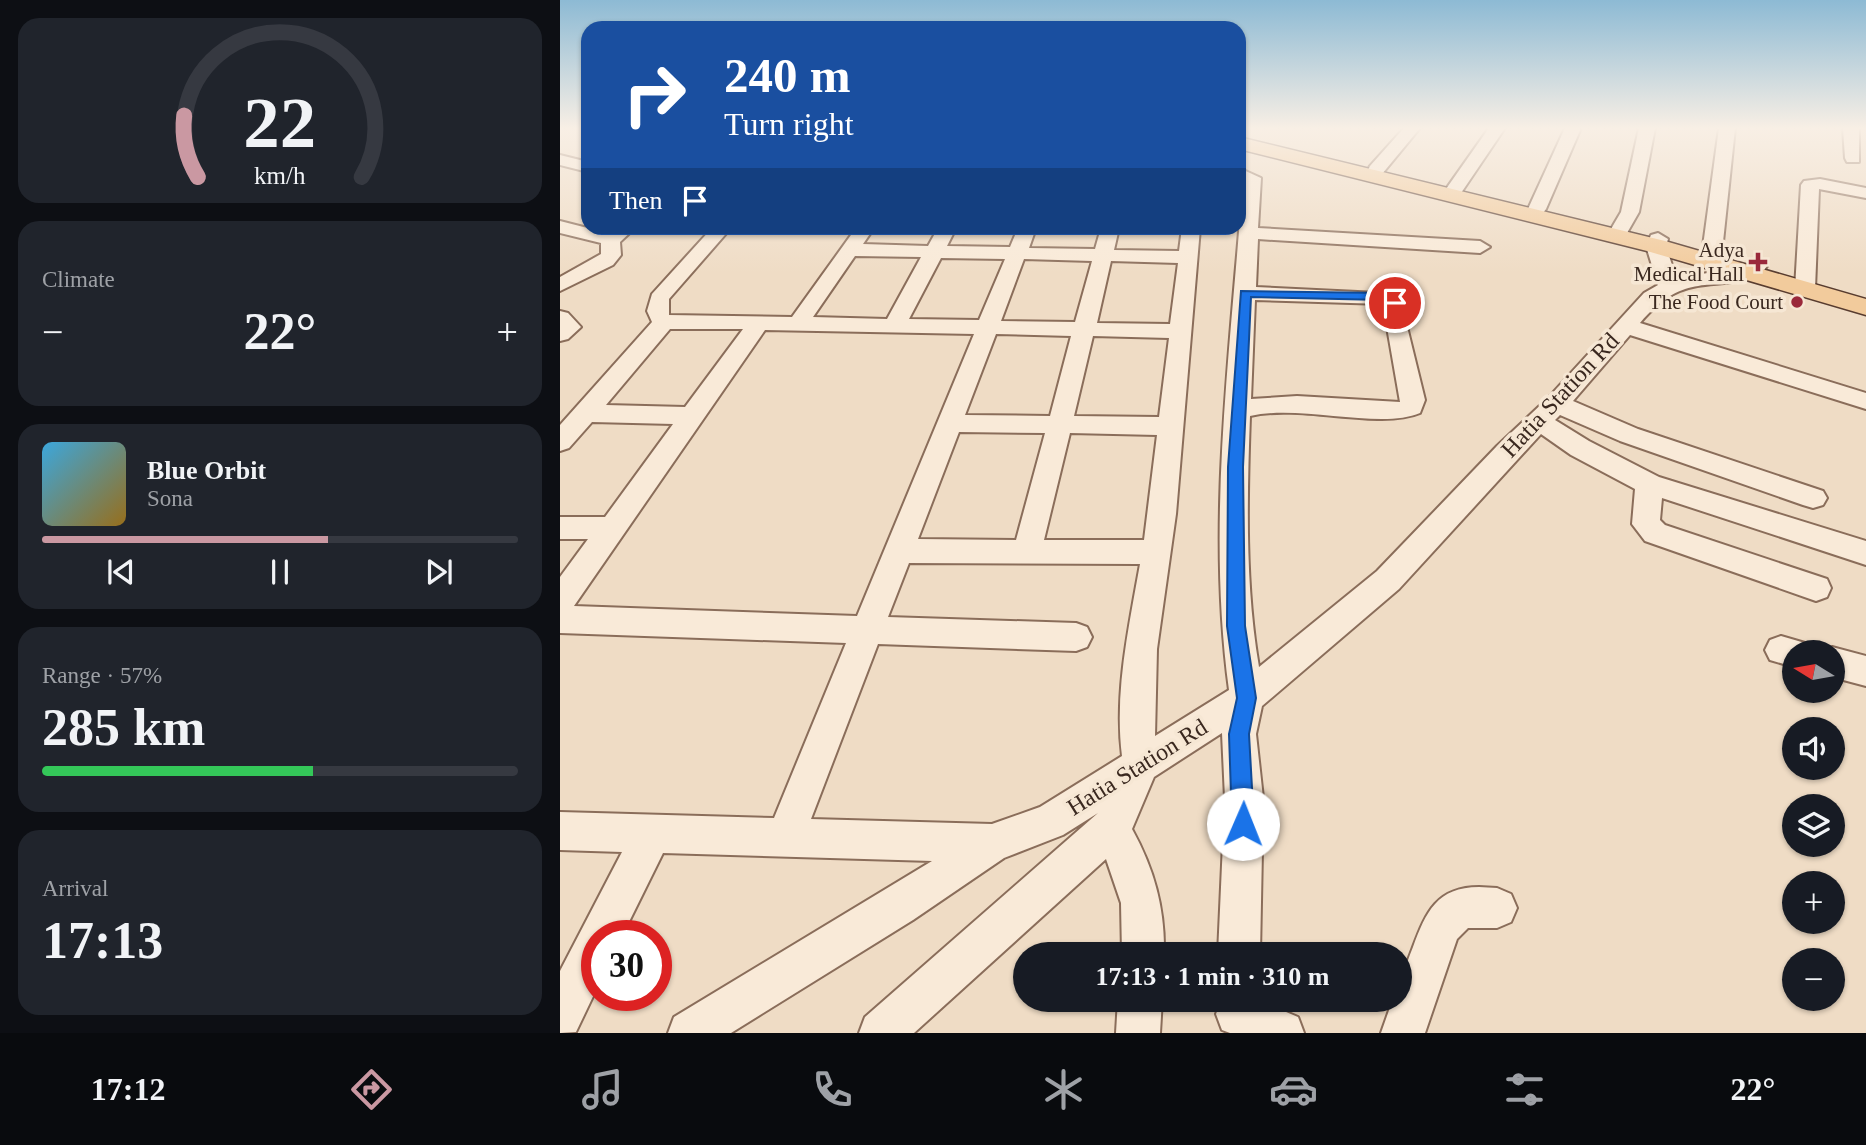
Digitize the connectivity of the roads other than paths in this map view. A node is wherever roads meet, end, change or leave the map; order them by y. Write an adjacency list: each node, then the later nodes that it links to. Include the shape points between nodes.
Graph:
1 (1247, 176): 14 (street, via 1252,178)
2 (1379, 176): 24 (main road)
3 (1401, 176): 8 (main road)
4 (1464, 176): 8 (street)
5 (1552, 176): 10 (street)
6 (1637, 176): 12 (street, via 1630,212)
7 (1721, 176): 30 (street)
8 (1455, 190): 10 (main road)
9 (1866, 193): 32 (street, via 1811,185)
10 (1537, 209): 12 (main road)
11 (560, 227): 13 (street)
12 (1620, 229): 24 (main road)
13 (581, 232)
14 (1247, 233): 25 (street); 35 (street)
15 (591, 235): 22 (street)
16 (617, 235): 22 (street)
17 (717, 235): 39 (street, via 659,298 656,309)
18 (860, 235): 26 (street)
19 (943, 235): 27 (street)
20 (1108, 235): 28 (street)
21 (1191, 235): 29 (street)
22 (610, 240): 33 (street, via 610,258)
23 (1023, 241): 27 (street); 28 (street); 44 (street)
24 (1657, 242): 30 (main road); 34 (street)
25 (1480, 247)
26 (849, 250): 27 (street); 41 (street)
27 (933, 251): 42 (street)
28 (1103, 256): 29 (street); 45 (street)
29 (1189, 257): 46 (street)
30 (1712, 257): 31 (main road)
31 (1755, 270): 32 (main road); 34 (street)
32 (1805, 284): 36 (main road); 37 (main road)
33 (560, 285)
34 (1668, 285): 43 (street, Hatia Station Rd)
35 (1245, 293): 49 (street); 49 (street, via 1392,298 1413,400 1411,407 1402,411 1278,405)
36 (1866, 298)
37 (1866, 307)
38 (560, 318): 47 (street, via 570,327)
39 (664, 322): 40 (street); 50 (street)
40 (759, 323): 41 (street); 52 (street)
41 (798, 324): 42 (street)
42 (894, 326): 44 (street)
43 (1625, 326): 48 (street); 51 (street, Hatia Station Rd)
44 (985, 329): 45 (street); 53 (street)
45 (1082, 330): 46 (street); 54 (street)
46 (1182, 331): 55 (street)
47 (560, 334)
48 (1866, 401)
49 (1240, 410): 72 (street, via 1235,467 1236,626)
50 (586, 413): 52 (street); 56 (street)
51 (1548, 413): 57 (street, via 1580,448); 58 (street, via 1629,435); 72 (street, Hatia Station Rd, via 1388,580)
52 (689, 416): 60 (street)
53 (948, 423): 54 (street); 61 (street)
54 (1060, 425): 55 (street); 62 (street)
55 (1170, 426): 63 (street)
56 (560, 442)
57 (1649, 484): 64 (street); 65 (street, via 1646,524 1655,533)
58 (1814, 498)
59 (560, 528): 60 (street)
60 (612, 528): 66 (street)
61 (899, 551): 62 (street); 68 (street)
62 (1027, 552): 63 (street)
63 (1157, 552): 73 (street, via 1137,692)
64 (1866, 554)
65 (1816, 588)
66 (560, 601)
67 (560, 619): 68 (street)
68 (870, 628): 69 (street); 77 (street)
69 (1076, 637)
70 (1845, 665): 71 (street)
71 (1866, 671)
72 (1247, 698): 73 (street, Hatia Station Rd); 82 (street, via 1239,734 1244,798)
73 (1141, 763): 74 (street); 78 (street, Hatia Station Rd, via 1050,822)
74 (1110, 829): 81 (street, via 1138,879); 88 (street)
75 (560, 831): 76 (street, Hatia Station Rd)
76 (652, 834): 77 (street, Hatia Station Rd); 80 (street)
77 (785, 837): 78 (street, Hatia Station Rd)
78 (992, 843): 87 (street, via 899,906)
79 (1497, 908): 91 (street, via 1465,907 1451,913 1441,926)
80 (608, 920)
81 (1143, 942)
82 (1239, 942)
83 (581, 975): 86 (street)
84 (1139, 1012): 89 (street)
85 (1238, 1015): 90 (street)
86 (560, 1016)
87 (690, 1033)
88 (881, 1033)
89 (1138, 1033)
90 (1282, 1033)
91 (1403, 1033)

